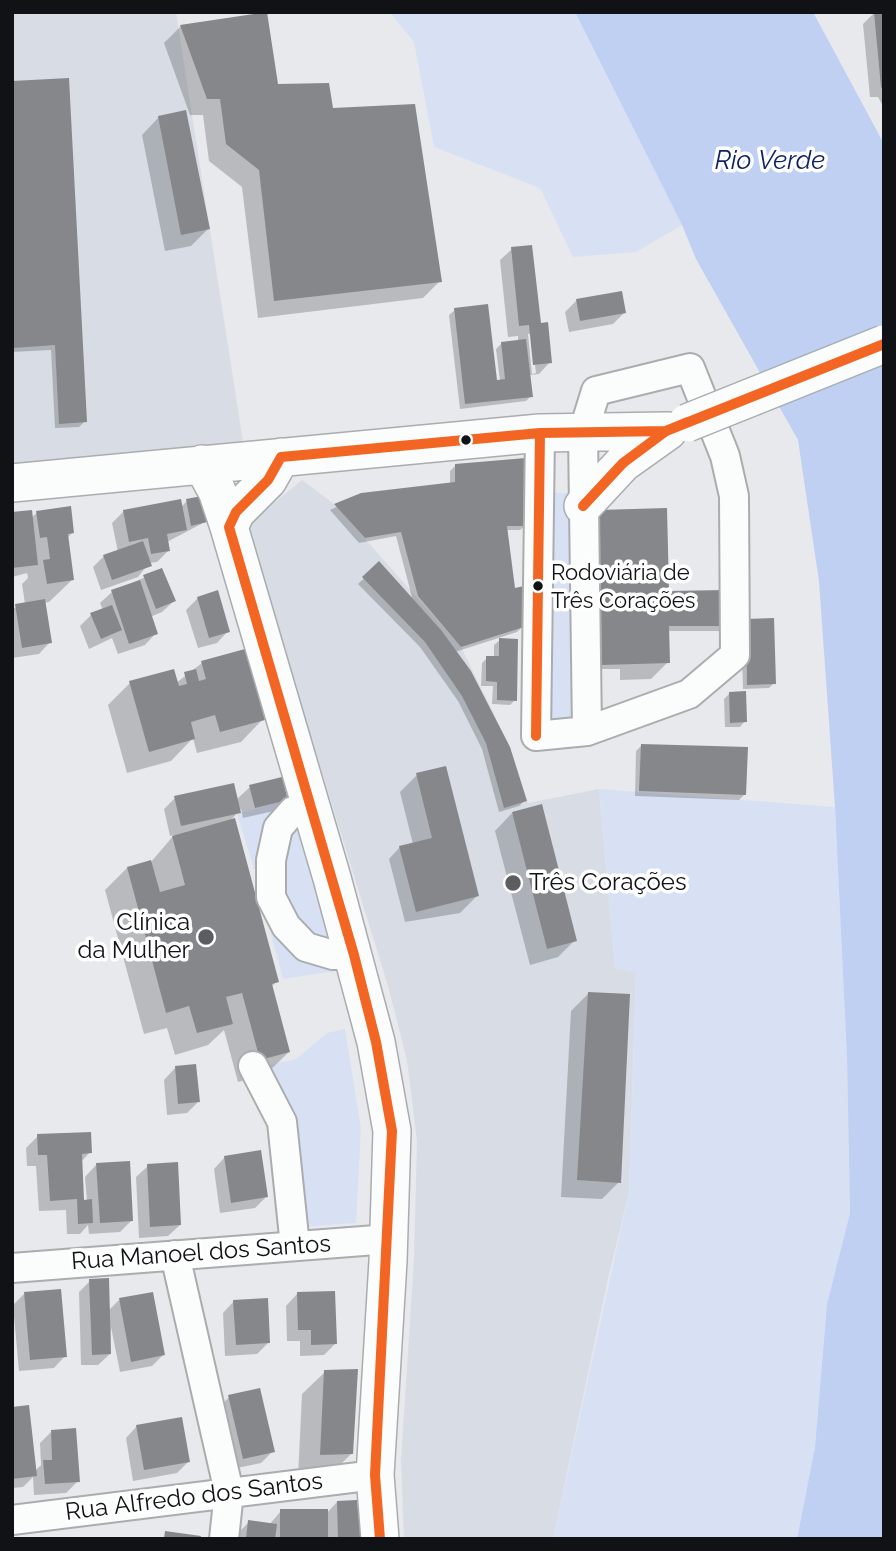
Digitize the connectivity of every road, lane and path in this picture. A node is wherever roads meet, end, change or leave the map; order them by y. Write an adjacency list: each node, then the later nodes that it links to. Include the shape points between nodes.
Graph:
1 (884, 344): 2 (main road, bridge)
2 (677, 427): 4 (main road); 9 (main road, via 623,463)
3 (540, 433): 4 (main road); 5 (main road); 11 (street, via 536,736)
4 (583, 433): 9 (street); 11 (street, via 596,391 690,368 725,456 734,496 735,655 689,694)
5 (281, 457): 6 (main road); 8 (main road, via 268,480)
6 (213, 463): 7 (main road); 8 (main road); 10 (main road, via 216,491)
7 (12, 484)
8 (252, 495): 10 (main road)
9 (583, 506): 11 (street)
10 (229, 527): 12 (main road)
11 (587, 731)
12 (311, 805): 13 (main road); 13 (street, via 293,811 278,828 271,860 271,897 286,926 306,947)
13 (354, 956): 15 (main road, via 392,1131)
14 (253, 1066): 16 (street, via 282,1122)
15 (389, 1239): 16 (street, Rua Manoel dos Santos); 19 (main road)
16 (295, 1246): 17 (street, Rua Manoel dos Santos)
17 (175, 1255): 18 (street, Rua Manoel dos Santos); 20 (street)
18 (12, 1268)
19 (375, 1475): 20 (street, Rua Alfredo dos Santos); 24 (main road)
20 (229, 1492): 22 (street, Rua Alfredo dos Santos); 23 (street)
21 (12, 1520): 22 (street, Rua Alfredo dos Santos)
22 (70, 1525)
23 (224, 1539)
24 (380, 1539)

